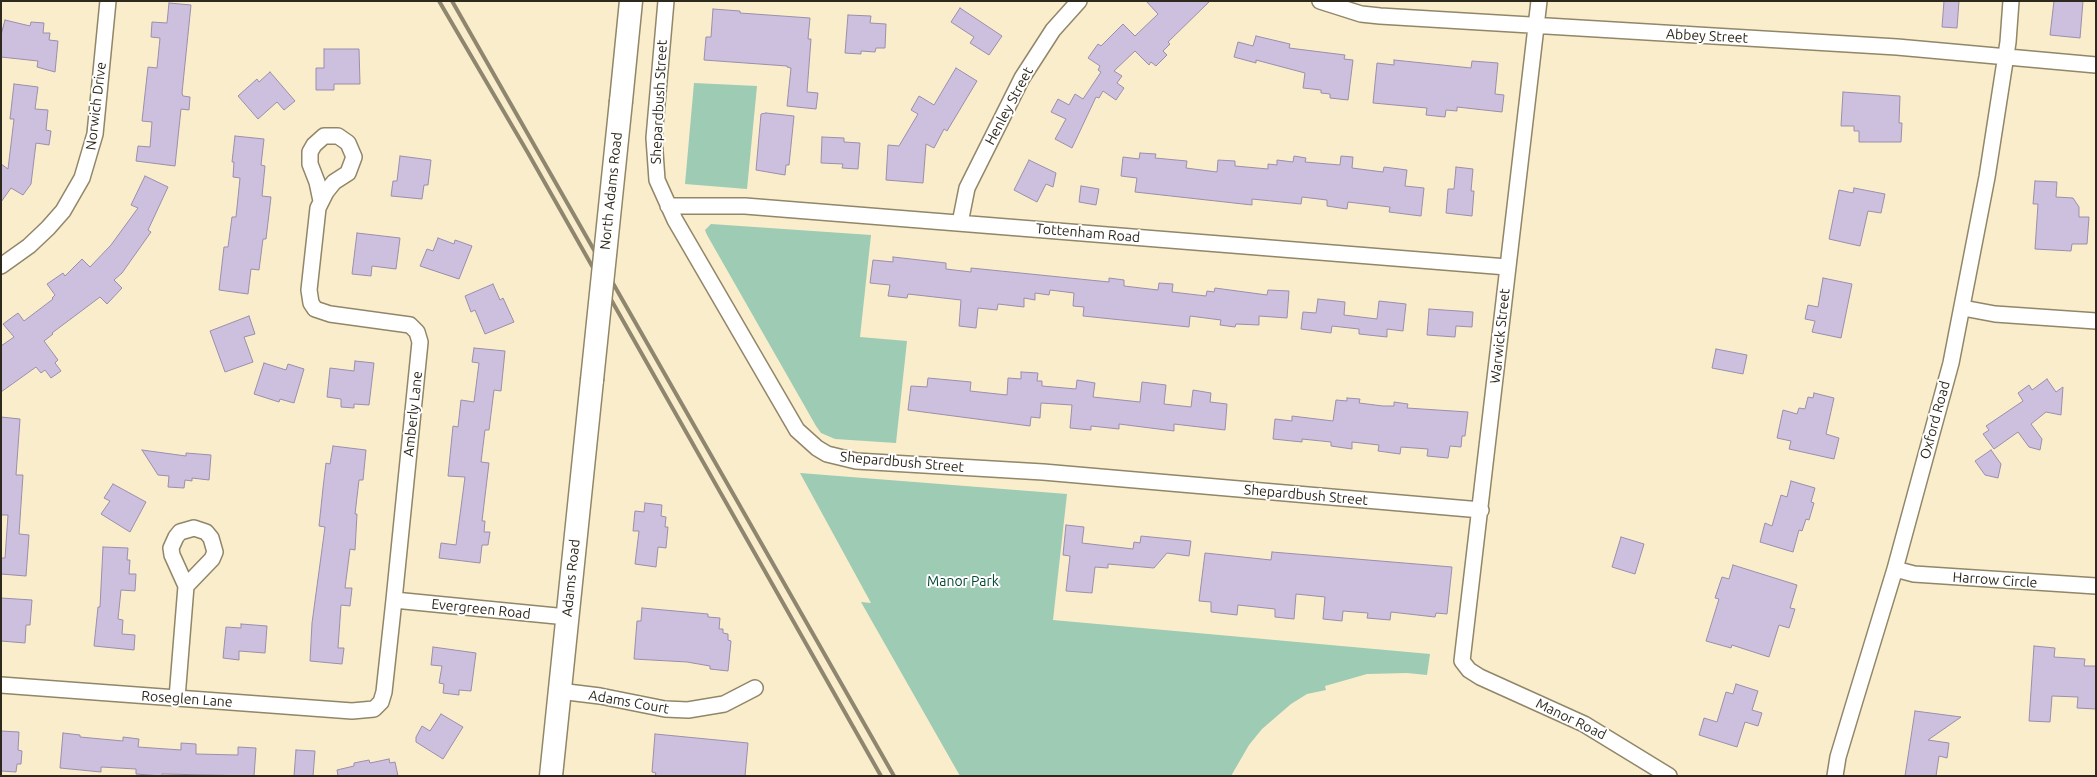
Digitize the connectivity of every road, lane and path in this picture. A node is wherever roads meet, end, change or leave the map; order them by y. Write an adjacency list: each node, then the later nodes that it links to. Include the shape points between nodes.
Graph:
1 (108, 1): 14 (street, Norwich Drive, via 94,134 82,178 63,211 48,228)
2 (631, 1): 18 (main road, North Adams Road, bridge)
3 (666, 1): 12 (street, Shepardbush Street, via 654,156 657,180)
4 (1320, 1): 8 (street, Abbey Street, via 1370,15)
5 (1539, 1): 8 (street, Warwick Street)
6 (2011, 1): 9 (street, Oxford Road)
7 (1077, 2): 13 (street, Henley Street, via 1053,30 1022,78 967,188)
8 (1536, 26): 9 (street, Abbey Street, via 1897,47); 15 (street, Warwick Street)
9 (2005, 57): 10 (street, Abbey Street); 16 (street, Oxford Road)
10 (2096, 65)
11 (321, 200): 23 (street, Amberly Lane, via 309,290 315,309 410,325 420,342)
12 (668, 206): 13 (street, Tottenham Road, via 745,206); 19 (street, Shepardbush Street, via 797,430 828,454 856,461 1052,473)
13 (960, 223): 15 (street, Tottenham Road)
14 (1, 266)
15 (1507, 267): 19 (street, Warwick Street)
16 (1963, 308): 17 (street, via 1995,314); 20 (street, Oxford Road)
17 (2096, 321)
18 (592, 380): 24 (main road, Adams Road)
19 (1481, 510): 25 (street, Warwick Street, via 1463,644 1462,661)
20 (1895, 570): 22 (street, Harrow Circle); 33 (street, Oxford Road)
21 (186, 586): 29 (street)
22 (2096, 586)
23 (394, 600): 24 (street, Evergreen Road); 30 (street, Amberly Lane, via 384,692)
24 (567, 617): 28 (main road, Adams Road)
25 (1469, 670): 32 (street, Manor Road, via 1584,724)
26 (1, 685): 29 (street, Roseglen Lane)
27 (755, 688): 28 (street, Adams Court, via 724,704 688,710)
28 (559, 691): 31 (main road, Adams Road)
29 (176, 698): 30 (street, Roseglen Lane)
30 (374, 709)
31 (551, 776)
32 (1669, 776)
33 (1835, 776)

